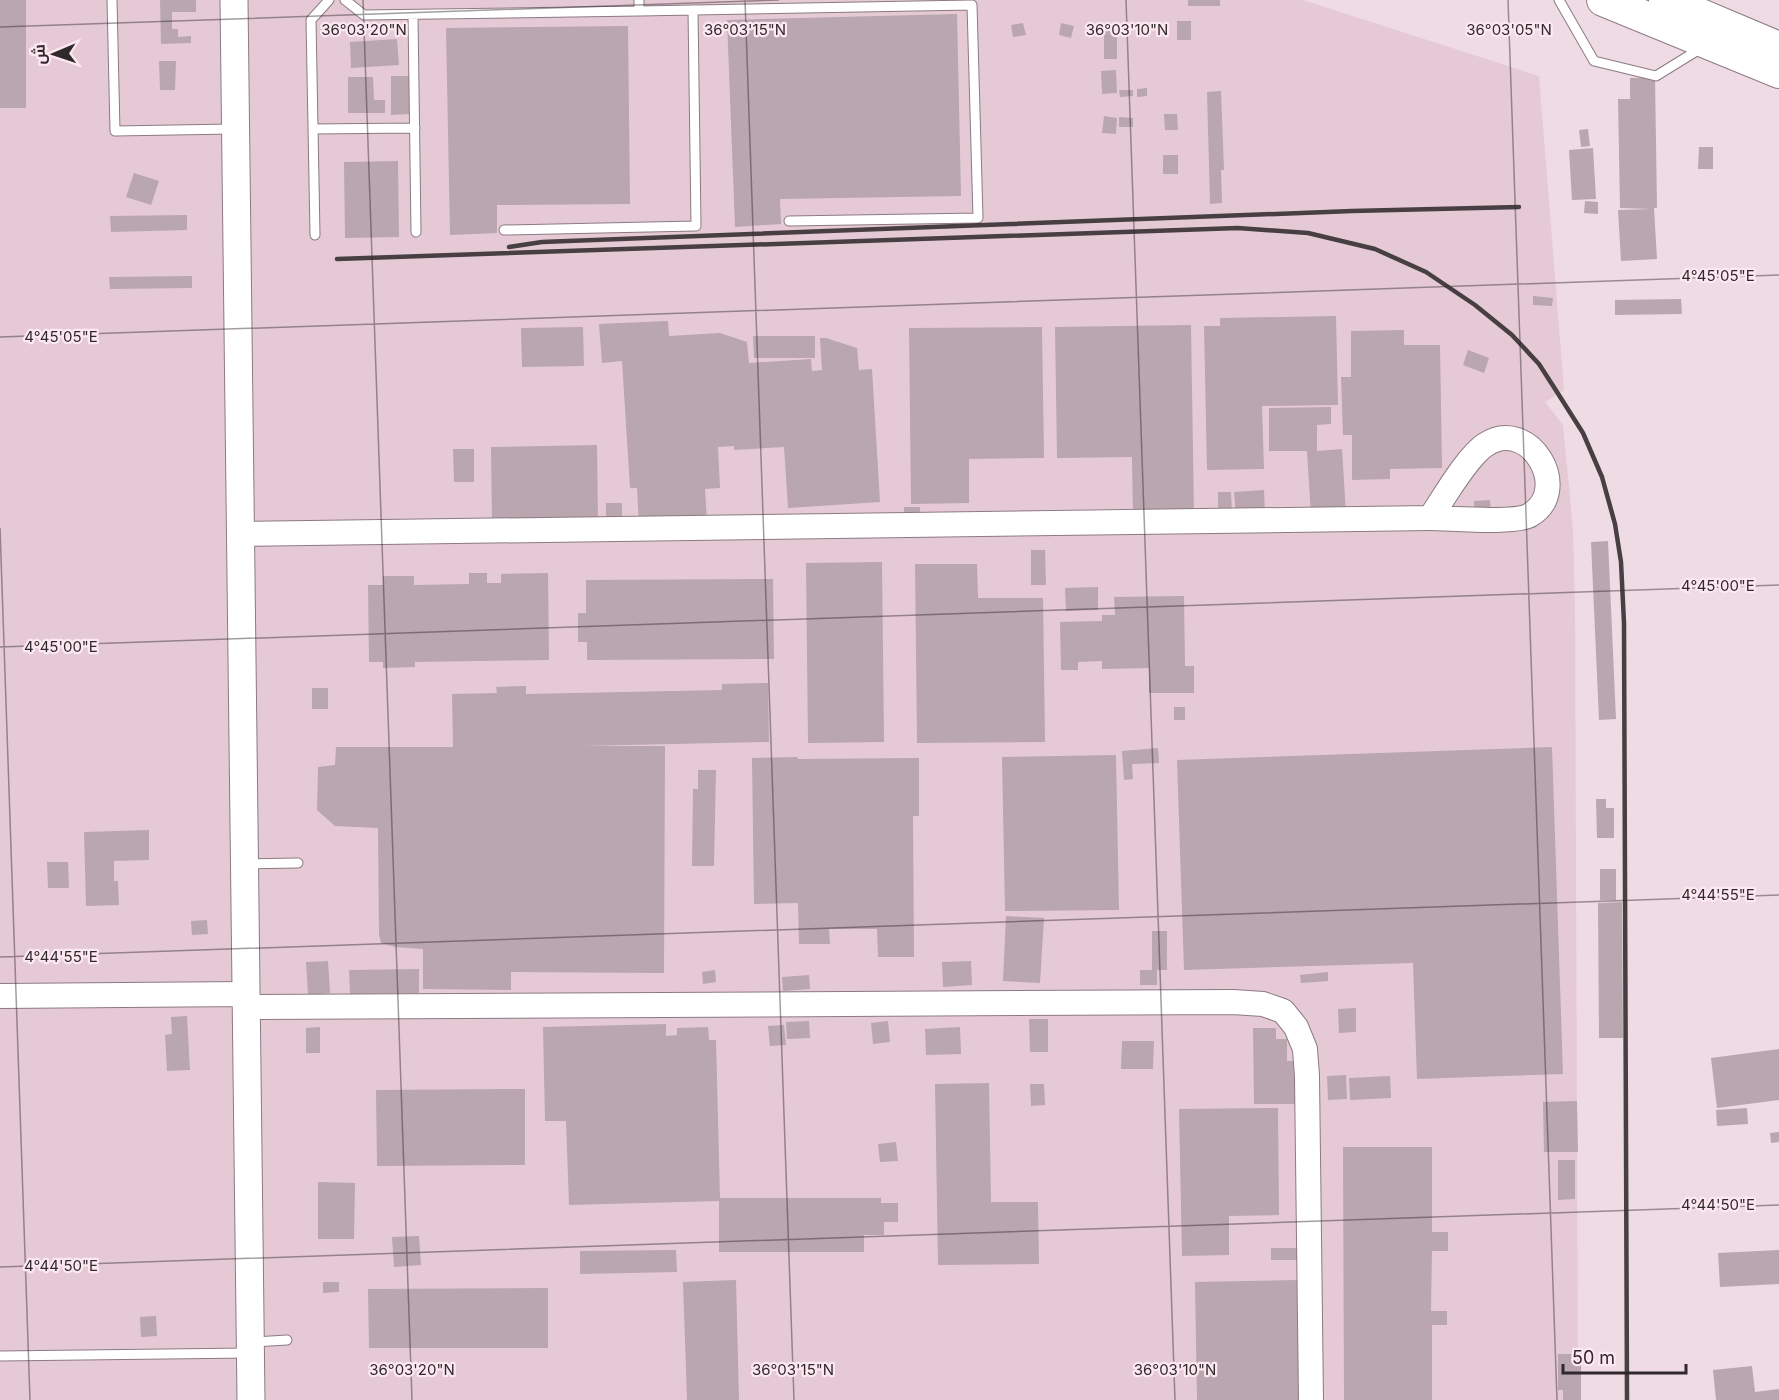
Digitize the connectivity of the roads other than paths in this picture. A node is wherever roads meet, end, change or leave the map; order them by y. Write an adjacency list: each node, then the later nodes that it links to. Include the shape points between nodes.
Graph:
1 (112, 0): 16 (lane, via 115,131)
2 (234, 0): 16 (main road)
3 (330, 0): 17 (lane, via 311,20)
4 (345, 0): 11 (lane, via 364,15)
5 (639, 0): 10 (lane)
6 (1559, 0): 12 (lane, via 1594,61 1656,76)
7 (1603, 0): 12 (highway)
8 (1665, 0): 13 (highway)
9 (693, 10): 10 (lane); 18 (lane, via 972,5 978,218); 19 (lane, via 696,226)
10 (639, 11): 11 (lane)
11 (413, 15): 15 (lane)
12 (1709, 44): 14 (highway)
13 (1779, 48)
14 (1779, 72)
15 (415, 128): 17 (lane); 20 (lane)
16 (235, 129): 23 (main road)
17 (313, 129): 21 (lane)
18 (789, 221)
19 (504, 230)
20 (417, 232)
21 (315, 235)
22 (1430, 518): 22 (street, via 1524,518 1532,514 1546,493 1548,481 1543,464 1530,446 1522,442 1510,438 1493,440 1472,458); 23 (street)
23 (240, 534): 25 (main road)
24 (298, 863): 25 (lane)
25 (244, 864): 27 (main road)
26 (0, 996): 27 (street)
27 (246, 1000): 29 (main road); 32 (street, via 1233,1002 1263,1004 1282,1011 1296,1026 1305,1049)
28 (287, 1340): 29 (lane)
29 (250, 1347): 30 (lane); 31 (main road)
30 (0, 1356)
31 (251, 1400)
32 (1311, 1400)

